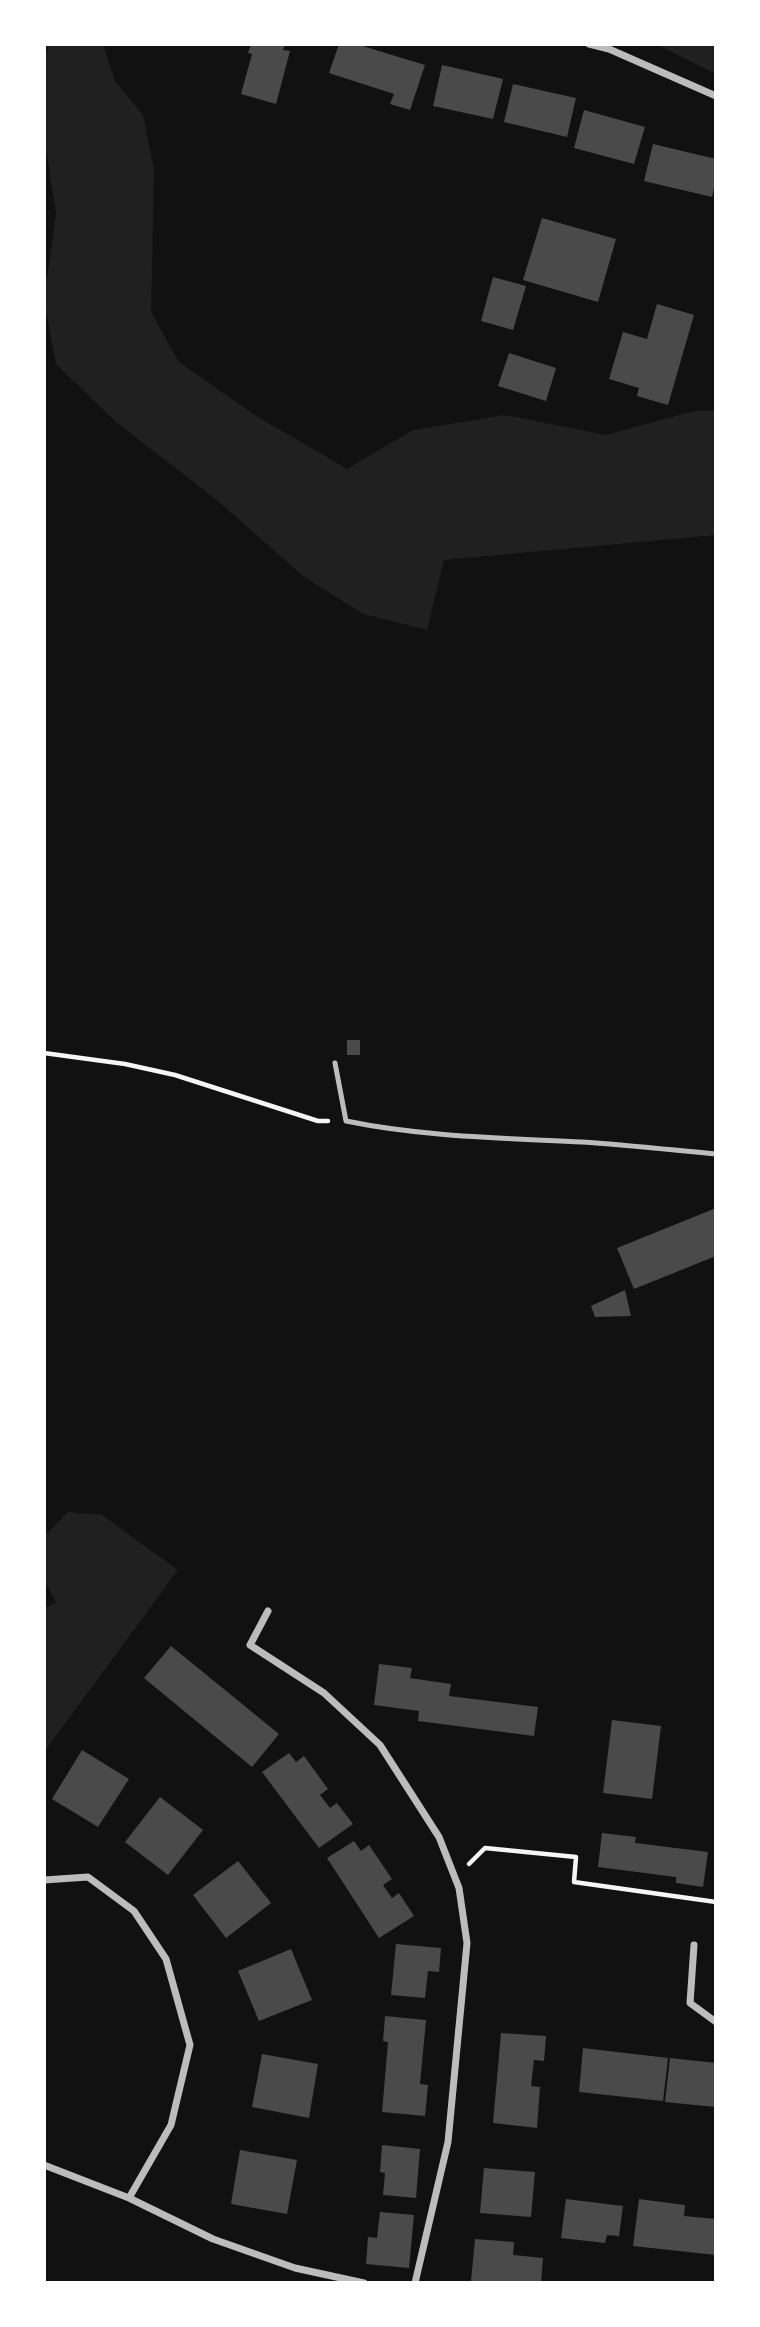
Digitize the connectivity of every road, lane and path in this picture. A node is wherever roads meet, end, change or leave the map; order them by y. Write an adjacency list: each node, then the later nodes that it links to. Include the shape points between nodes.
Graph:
1 (589, 44): 2 (street)
2 (716, 96)
3 (44, 1053): 5 (path, via 125,1064 318,1121)
4 (335, 1063): 5 (lane)
5 (346, 1121): 6 (lane, via 392,1130)
6 (716, 1154)
7 (268, 1611): 8 (street, via 250,1644 324,1693 380,1745 439,1837)
8 (454, 1875): 10 (path, via 485,1848 576,1857 574,1882); 16 (street, via 467,1943 449,2129)
9 (44, 1880): 14 (street, via 88,1877 134,1910 166,1959 190,2045 171,2125)
10 (716, 1902)
11 (694, 1945): 12 (street, via 690,2003)
12 (716, 2022)
13 (44, 2165): 14 (street)
14 (129, 2198): 15 (street, via 213,2239 295,2268)
15 (364, 2283)
16 (415, 2283)

